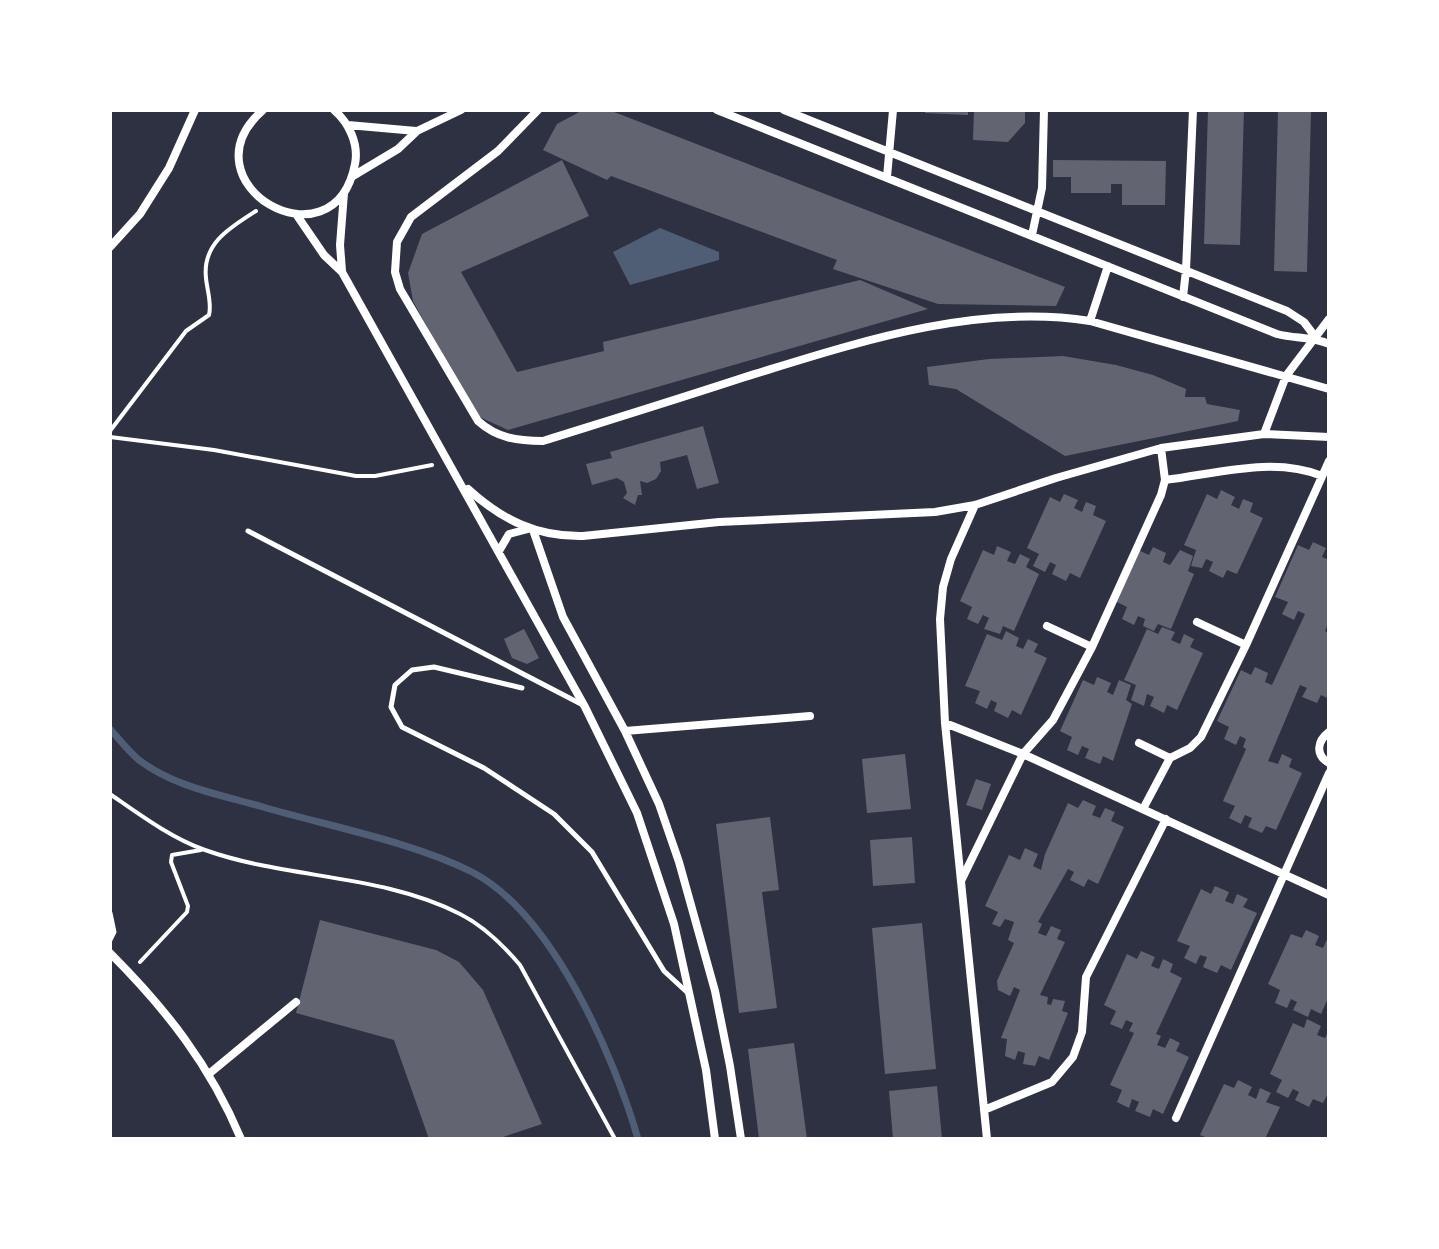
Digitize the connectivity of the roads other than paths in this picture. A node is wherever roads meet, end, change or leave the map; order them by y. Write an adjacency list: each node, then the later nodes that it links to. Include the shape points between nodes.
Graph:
1 (195, 110): 21 (street, via 169,168 140,214)
2 (263, 110): 19 (street, via 243,138 245,180 266,204)
3 (334, 110): 12 (street)
4 (461, 110): 13 (street)
5 (538, 110): 27 (street, via 498,151 411,217 397,242 400,289 478,421 490,431 543,441 868,340 987,318)
6 (717, 110): 11 (street)
7 (784, 110): 14 (street)
8 (893, 110): 14 (street)
9 (1044, 110): 18 (street)
10 (1193, 110): 23 (street)
11 (738, 114): 16 (street)
12 (348, 125): 13 (street); 15 (street, via 357,159)
13 (417, 131): 15 (street)
14 (890, 152): 16 (street); 18 (street)
15 (353, 176): 17 (street)
16 (887, 177): 20 (street)
17 (344, 192): 19 (street, via 323,209); 24 (street)
18 (1039, 211): 20 (street); 23 (street)
19 (296, 214): 24 (street)
20 (1032, 235): 22 (street)
21 (110, 247)
22 (1108, 266): 25 (street); 27 (street)
23 (1186, 270): 25 (street); 28 (street, via 1296,315)
24 (342, 272): 38 (street)
25 (1183, 297): 28 (street, via 1277,334)
26 (1329, 319): 28 (street)
27 (1090, 321): 30 (street)
28 (1316, 338): 29 (street); 30 (street)
29 (1329, 344)
30 (1286, 376): 31 (street); 32 (street)
31 (1329, 389)
32 (1264, 434): 33 (street); 34 (street)
33 (1329, 437)
34 (1161, 448): 37 (street); 39 (street)
35 (1329, 461): 36 (street)
36 (1322, 476): 37 (street, via 1294,467 1268,467); 45 (street)
37 (1165, 480): 46 (street)
38 (461, 483): 40 (street, via 485,505); 42 (street)
39 (975, 505): 40 (street, via 583,536); 50 (street, via 943,587)
40 (533, 530): 42 (street, via 509,534); 51 (street, via 563,617)
41 (248, 531): 48 (lane)
42 (499, 551): 48 (street)
43 (1197, 622): 45 (street)
44 (1047, 626): 46 (street)
45 (1246, 645): 55 (street, via 1201,737)
46 (1092, 647): 54 (street, via 1053,720)
47 (522, 688): 66 (lane, via 434,667 412,670 395,685 391,707 402,727 484,768 554,814 592,852 664,971)
48 (585, 707): 66 (street, via 637,813 674,924)
49 (810, 716): 51 (street)
50 (945, 723): 54 (street); 61 (street)
51 (625, 731): 73 (street, via 659,804 698,923)
52 (1329, 732): 56 (street, via 1319,747)
53 (1139, 743): 55 (street)
54 (1023, 754): 58 (street); 61 (street)
55 (1170, 758): 58 (street)
56 (1329, 763)
57 (1329, 773): 60 (street)
58 (1143, 809): 59 (street)
59 (1166, 819): 60 (street); 69 (street, via 1086,977 1082,1032 1073,1057 1052,1082)
60 (1284, 875): 62 (street); 70 (street)
61 (960, 882): 69 (street)
62 (1329, 895)
63 (110, 913): 64 (lane)
64 (110, 940)
65 (110, 953): 68 (street)
66 (690, 996): 72 (street)
67 (296, 1002): 68 (street)
68 (210, 1073): 71 (street)
69 (984, 1110): 74 (street)
70 (1176, 1118)
71 (241, 1139)
72 (715, 1139)
73 (741, 1139)
74 (987, 1139)

